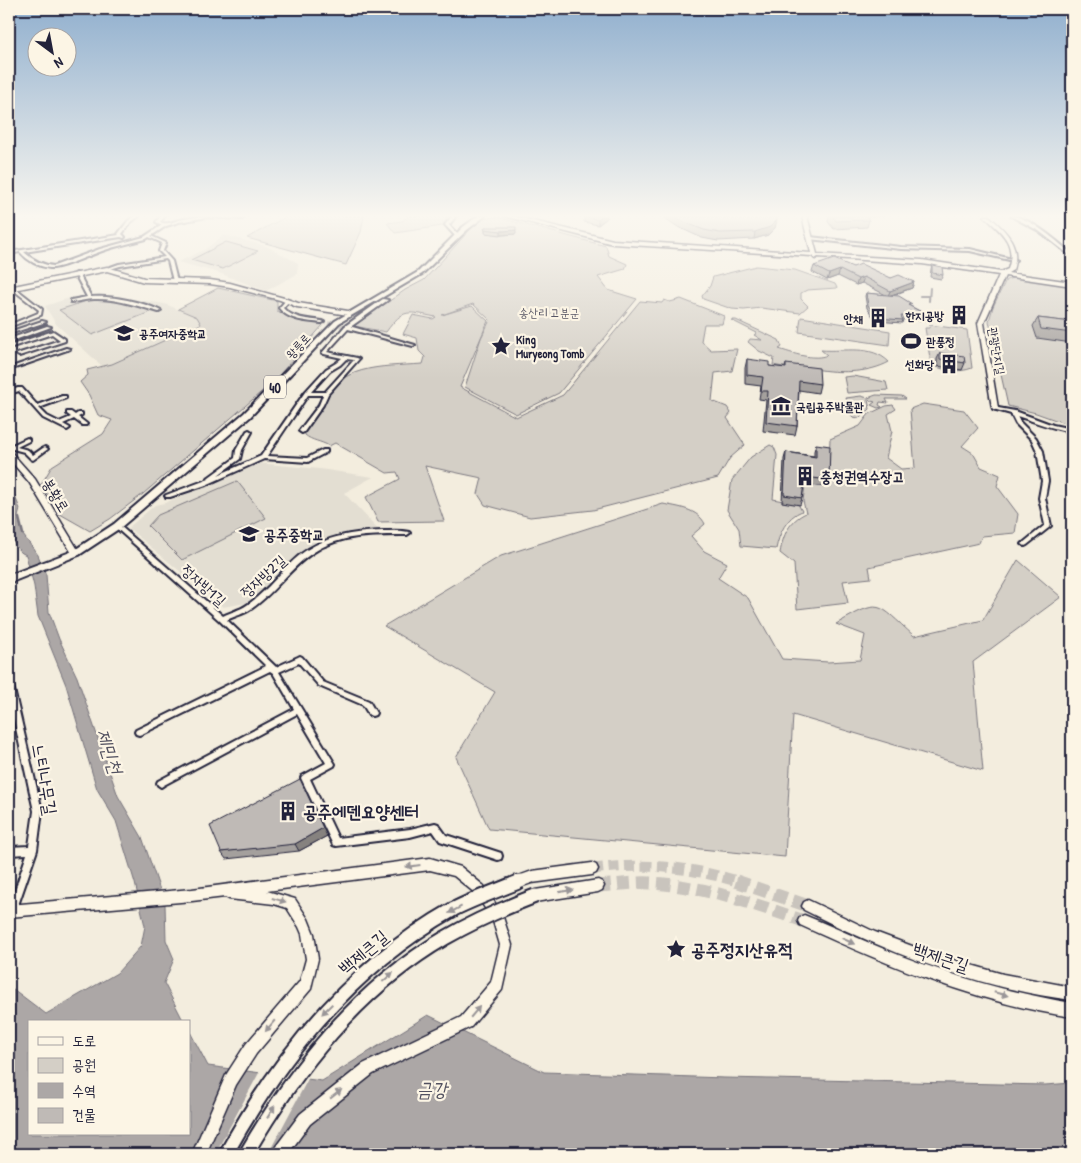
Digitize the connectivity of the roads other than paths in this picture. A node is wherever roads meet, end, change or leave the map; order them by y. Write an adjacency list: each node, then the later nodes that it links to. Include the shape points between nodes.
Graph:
1 (50, 270): 10 (street)
2 (99, 270): 8 (main road)
3 (113, 270): 11 (main road, via 135,279)
4 (172, 270): 11 (street)
5 (424, 270): 12 (main road, 왕릉로 / 40)
6 (979, 270): 9 (main road)
7 (1010, 270): 9 (main road, 관광단지길)
8 (77, 274): 10 (main road); 15 (street)
9 (1004, 274): 13 (main road); 38 (main road, 관광단지길, via 981,324)
10 (53, 279): 14 (main road)
11 (175, 281): 16 (main road, via 230,285)
12 (407, 281): 19 (main road, 왕릉로 / 40); 24 (main road)
13 (1072, 284)
14 (11, 288): 22 (street, via 41,310 40,314)
15 (89, 297): 17 (street); 18 (street, via 128,301)
16 (286, 300): 19 (main road, via 297,305); 21 (street, via 282,311)
17 (72, 301)
18 (159, 311)
19 (348, 313): 56 (main road, 왕릉로 / 40, via 247,415)
20 (44, 322): 25 (street)
21 (322, 322)
22 (9, 326)
23 (49, 327): 26 (street)
24 (348, 328): 27 (street); 30 (street, via 324,353)
25 (9, 333)
26 (11, 343): 29 (street); 29 (street, via 53,332 63,340)
27 (413, 345)
28 (68, 349): 31 (street)
29 (20, 355): 31 (street)
30 (345, 357): 34 (street); 35 (street, via 357,359)
31 (26, 363): 32 (street)
32 (9, 370)
33 (9, 393): 37 (street, via 20,389)
34 (307, 393): 35 (street); 53 (street)
35 (326, 394): 46 (street)
36 (64, 397): 37 (street)
37 (37, 407): 42 (street, via 45,417)
38 (995, 408): 39 (street)
39 (1013, 412): 45 (street, via 1048,426); 58 (street, via 1040,451 1045,481 1042,498 1048,526)
40 (80, 414): 41 (street)
41 (71, 415): 42 (street); 43 (street)
42 (60, 424): 44 (street)
43 (84, 424)
44 (67, 428)
45 (1072, 430)
46 (302, 431)
47 (249, 432): 54 (street, via 237,459)
48 (27, 440): 49 (street)
49 (11, 446): 50 (street, via 33,457)
50 (45, 449)
51 (325, 451): 53 (street, via 308,460)
52 (9, 455): 59 (main road, 봉황로, via 32,481)
53 (263, 457): 54 (street)
54 (204, 484): 55 (street)
55 (168, 496)
56 (117, 526): 59 (main road, 왕릉로 / 40); 61 (street, 정자방1길)
57 (406, 533): 61 (street, 정자방2길, via 341,538 323,544 298,561 252,605)
58 (1025, 544)
59 (76, 553): 60 (main road, 왕릉로 / 40)
60 (9, 579)
61 (222, 619): 62 (street, 정자방1길)
62 (273, 669): 65 (street, 정자방1길); 66 (street, via 300,659 321,684 366,703); 67 (street)
63 (9, 681): 64 (street, 느티나무길)
64 (11, 701): 70 (street, 느티나무길, via 38,811)
65 (299, 710): 68 (street); 71 (street, 정자방1길, via 331,764 305,778 336,842 435,827 443,838)
66 (372, 713)
67 (139, 732)
68 (161, 783)
69 (9, 850): 70 (street)
70 (33, 850): 77 (street, 느티나무길)
71 (498, 856)
72 (592, 869): 73 (main road, 백제큰길)
73 (532, 877): 84 (main road, 백제큰길, one-way to 84, bridge, via 455,909 373,966 323,1012 277,1068)
74 (598, 886): 85 (main road, one-way to 74, bridge, via 291,1081 336,1026 390,974 465,925 505,906 535,896)
75 (214, 892): 77 (main road); 79 (main road, one-way to 79, via 274,898 291,903); 80 (main road, one-way to 75, via 498,918 480,890 457,871 430,864)
76 (808, 906): 81 (main road, 백제큰길, via 912,954 979,974)
77 (11, 911)
78 (804, 921): 82 (main road, 백제큰길, one-way to 82, via 878,954 946,979)
79 (304, 922): 83 (main road, one-way to 83, via 312,959 306,984 251,1049 231,1080)
80 (506, 945): 86 (main road, one-way to 80, via 306,1119 368,1069 466,1022 497,985)
81 (1072, 994)
82 (1072, 1010)
83 (199, 1154)
84 (226, 1154)
85 (246, 1154)
86 (279, 1154)

